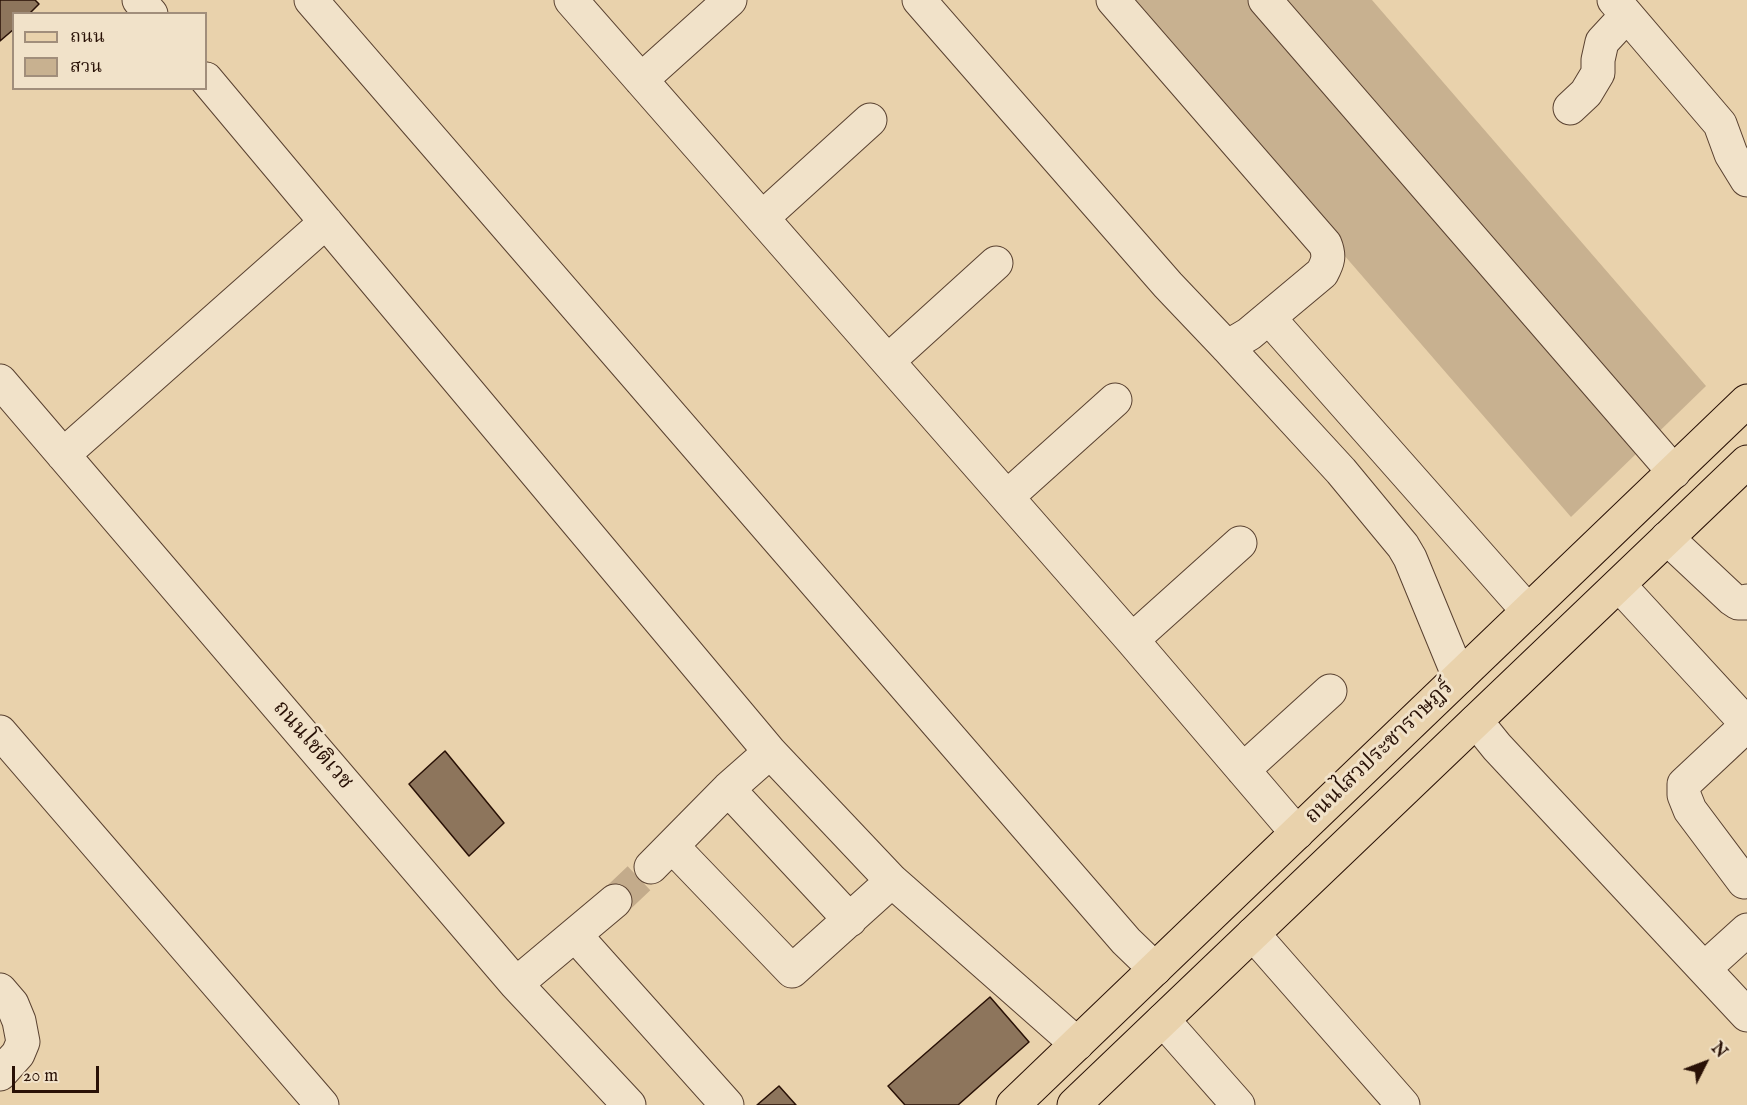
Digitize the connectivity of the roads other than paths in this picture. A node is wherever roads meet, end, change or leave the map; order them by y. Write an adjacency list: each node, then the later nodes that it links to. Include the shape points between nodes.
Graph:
1 (139, 0): 9 (street)
2 (311, 0): 54 (street, via 1126,941)
3 (571, 0): 11 (street)
4 (730, 0): 11 (street)
5 (919, 0): 20 (street)
6 (1113, 0): 19 (street, via 1325,244 1329,253 1322,273)
7 (1265, 0): 29 (street)
8 (1621, 8): 12 (street, via 1602,42 1598,73 1586,93); 14 (street)
9 (148, 12)
10 (207, 80): 17 (street)
11 (641, 80): 16 (street)
12 (1570, 108)
13 (870, 120): 16 (street)
14 (1734, 131): 15 (street, via 1731,153)
15 (1747, 180)
16 (762, 218): 21 (street)
17 (326, 222): 26 (street); 42 (street)
18 (996, 263): 21 (street)
19 (1269, 318): 20 (street); 25 (street)
20 (1227, 347): 28 (street)
21 (888, 361): 30 (street)
22 (0, 381): 26 (street, ถนนโชติเวช)
23 (1115, 400): 30 (street)
24 (1747, 401): 29 (main road, ถนนไสวประชาราษฎร์)
25 (1379, 441): 28 (street); 35 (street)
26 (63, 455): 55 (street, ถนนโชติเวช)
27 (1747, 462): 31 (main road, ถนนไสวประชาราษฎร์)
28 (1341, 471): 37 (street, via 1410,558)
29 (1674, 472): 35 (main road, ถนนไสวประชาราษฎร์)
30 (1007, 497): 36 (street)
31 (1667, 538): 33 (main road, ถนนไสวประชาราษฎร์); 34 (street, via 1732,599 1738,603)
32 (1240, 543): 36 (street)
33 (1619, 585): 39 (main road, ถนนไสวประชาราษฎร์); 40 (street)
34 (1747, 601)
35 (1528, 611): 37 (main road, ถนนไสวประชาราษฎร์)
36 (1132, 640): 43 (street)
37 (1460, 677): 45 (main road, ถนนไสวประชาราษฎร์)
38 (1330, 691): 43 (street)
39 (1476, 721): 51 (main road, ถนนไสวประชาราษฎร์); 53 (street)
40 (1747, 725): 47 (street, via 1684,784 1690,810)
41 (0, 732): 61 (street)
42 (770, 752): 44 (street); 46 (street)
43 (1243, 770): 45 (street)
44 (728, 789): 49 (street); 49 (street, via 661,856 792,972)
45 (1297, 833): 54 (main road, ถนนไสวประชาราษฎร์)
46 (892, 881): 49 (street); 59 (street)
47 (1744, 882)
48 (615, 901): 52 (street)
49 (850, 920)
50 (1747, 930): 53 (street)
51 (1253, 934): 58 (main road, ถนนไสวประชาราษฎร์); 67 (street)
52 (575, 935): 55 (street); 63 (street)
53 (1705, 968): 57 (street)
54 (1155, 969): 59 (main road, ถนนไสวประชาราษฎร์)
55 (516, 984): 62 (street, ถนนโชติเวช)
56 (0, 990): 60 (street, via 12,1004 23,1042)
57 (1747, 1015)
58 (1163, 1020): 65 (main road, ถนนไสวประชาราษฎร์); 66 (street)
59 (1077, 1044): 64 (main road, ถนนไสวประชาราษฎร์)
60 (0, 1074)
61 (322, 1105)
62 (629, 1105)
63 (727, 1105)
64 (1013, 1105)
65 (1074, 1105)
66 (1238, 1105)
67 (1403, 1105)

